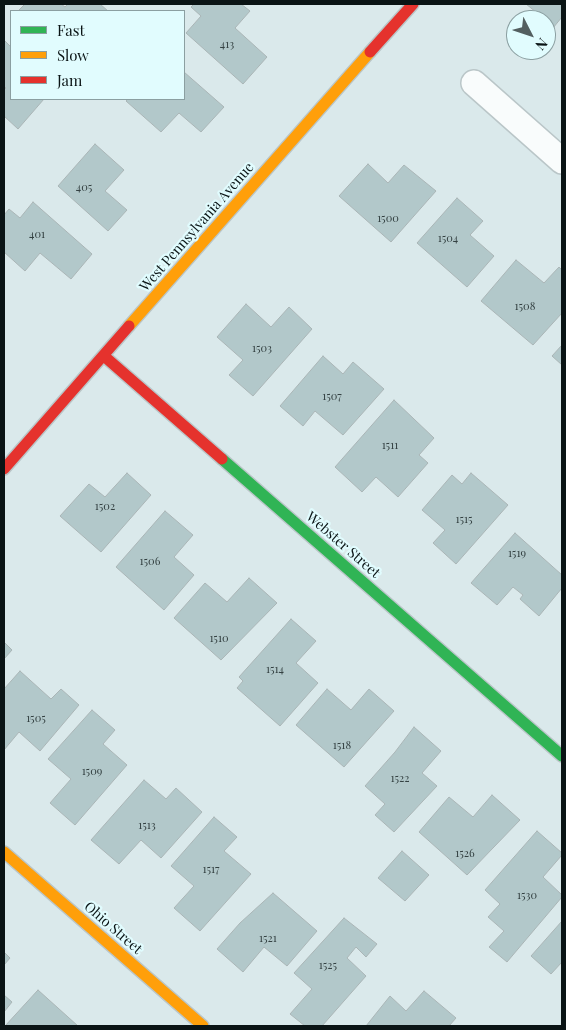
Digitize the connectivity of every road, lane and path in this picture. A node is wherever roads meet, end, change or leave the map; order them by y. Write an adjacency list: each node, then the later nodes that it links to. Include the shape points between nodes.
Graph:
1 (412, 4): 4 (street, West Pennsylvania Avenue)
2 (474, 83): 3 (street)
3 (562, 161)
4 (104, 356): 5 (street, West Pennsylvania Avenue); 6 (street, Webster Street)
5 (4, 469)
6 (562, 756)
7 (4, 852): 8 (street, Ohio Street)
8 (203, 1026)

